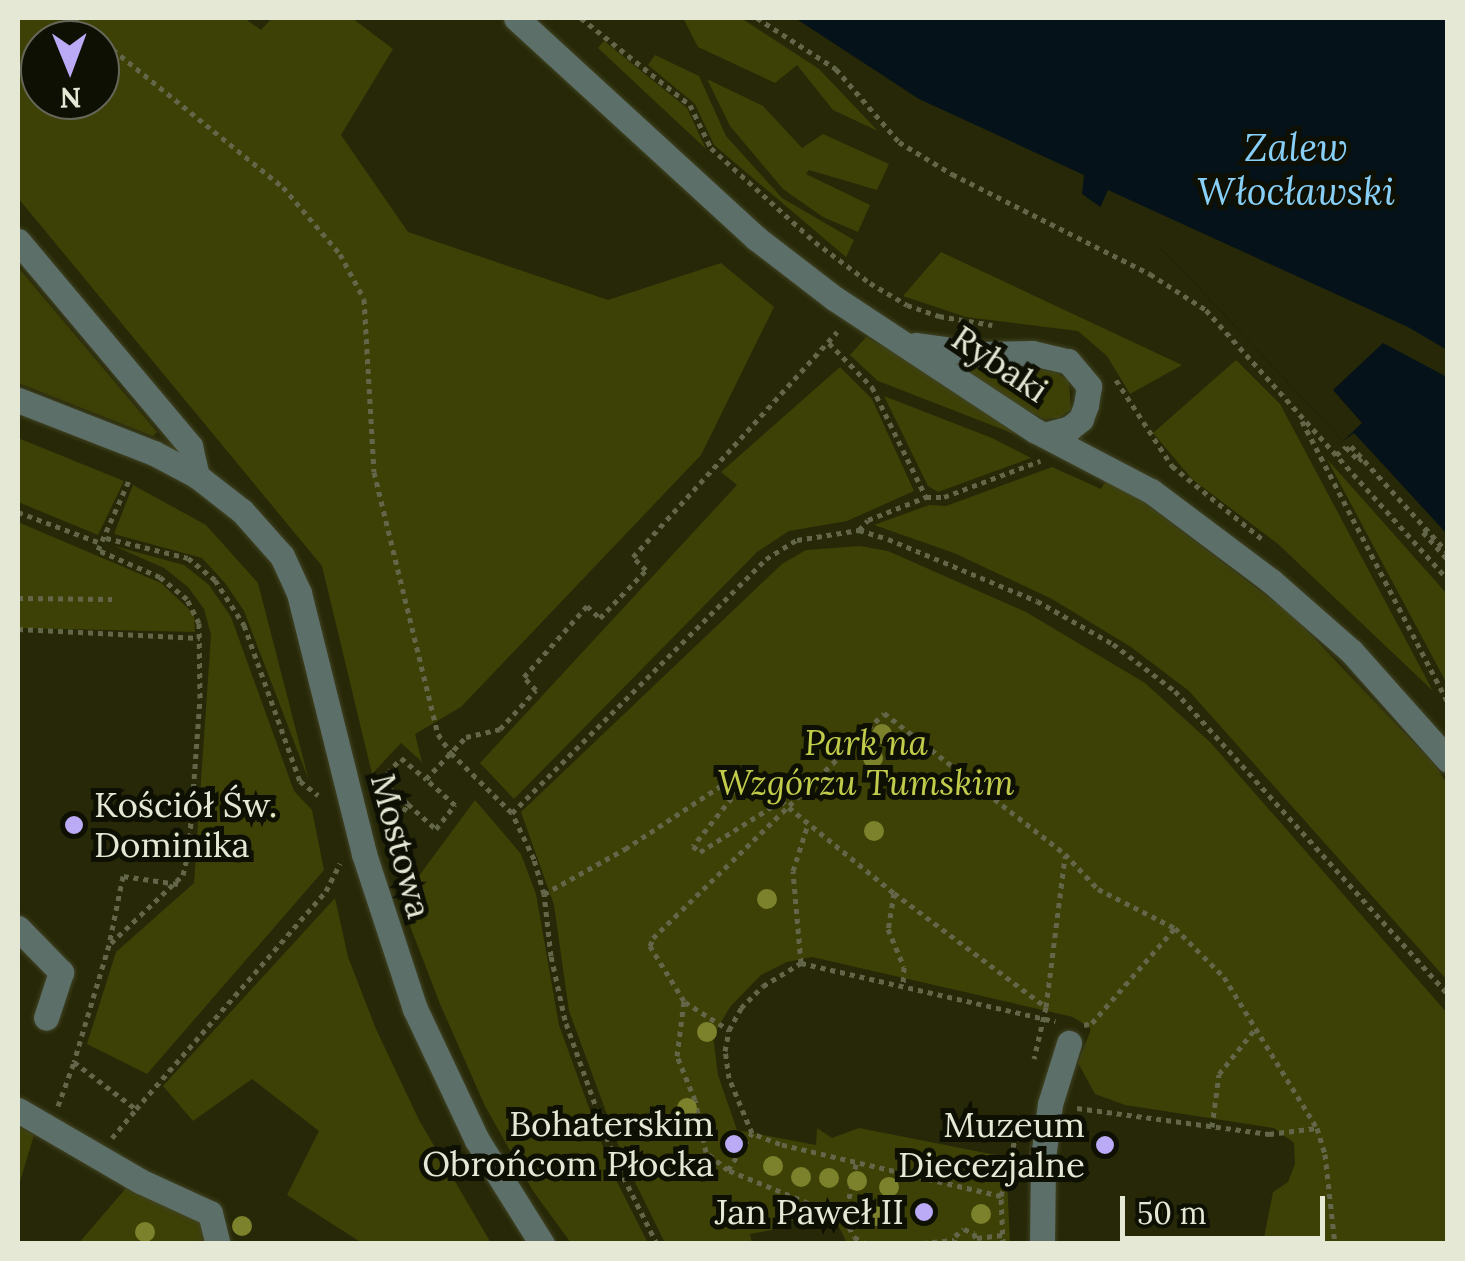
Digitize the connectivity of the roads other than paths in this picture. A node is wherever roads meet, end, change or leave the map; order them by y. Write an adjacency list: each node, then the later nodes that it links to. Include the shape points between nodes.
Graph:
1 (516, 18): 3 (street, Rybaki, via 756,238 834,298)
2 (18, 240): 6 (street, Mostowa, via 190,446)
3 (910, 344): 5 (street, Rybaki); 5 (street, via 1068,361 1090,386 1086,405 1081,418)
4 (18, 400): 6 (street, Mostowa)
5 (1047, 446): 7 (street, Rybaki, via 1152,490 1271,581 1351,651)
6 (198, 476): 13 (street, Mostowa, via 258,528 294,580 364,854 415,1009 476,1140)
7 (1448, 760)
8 (18, 928): 9 (street, via 60,972)
9 (46, 1018)
10 (1068, 1031): 14 (street, via 1043,1158)
11 (18, 1110): 12 (street, via 210,1213)
12 (218, 1244)
13 (542, 1244)
14 (1042, 1244)

